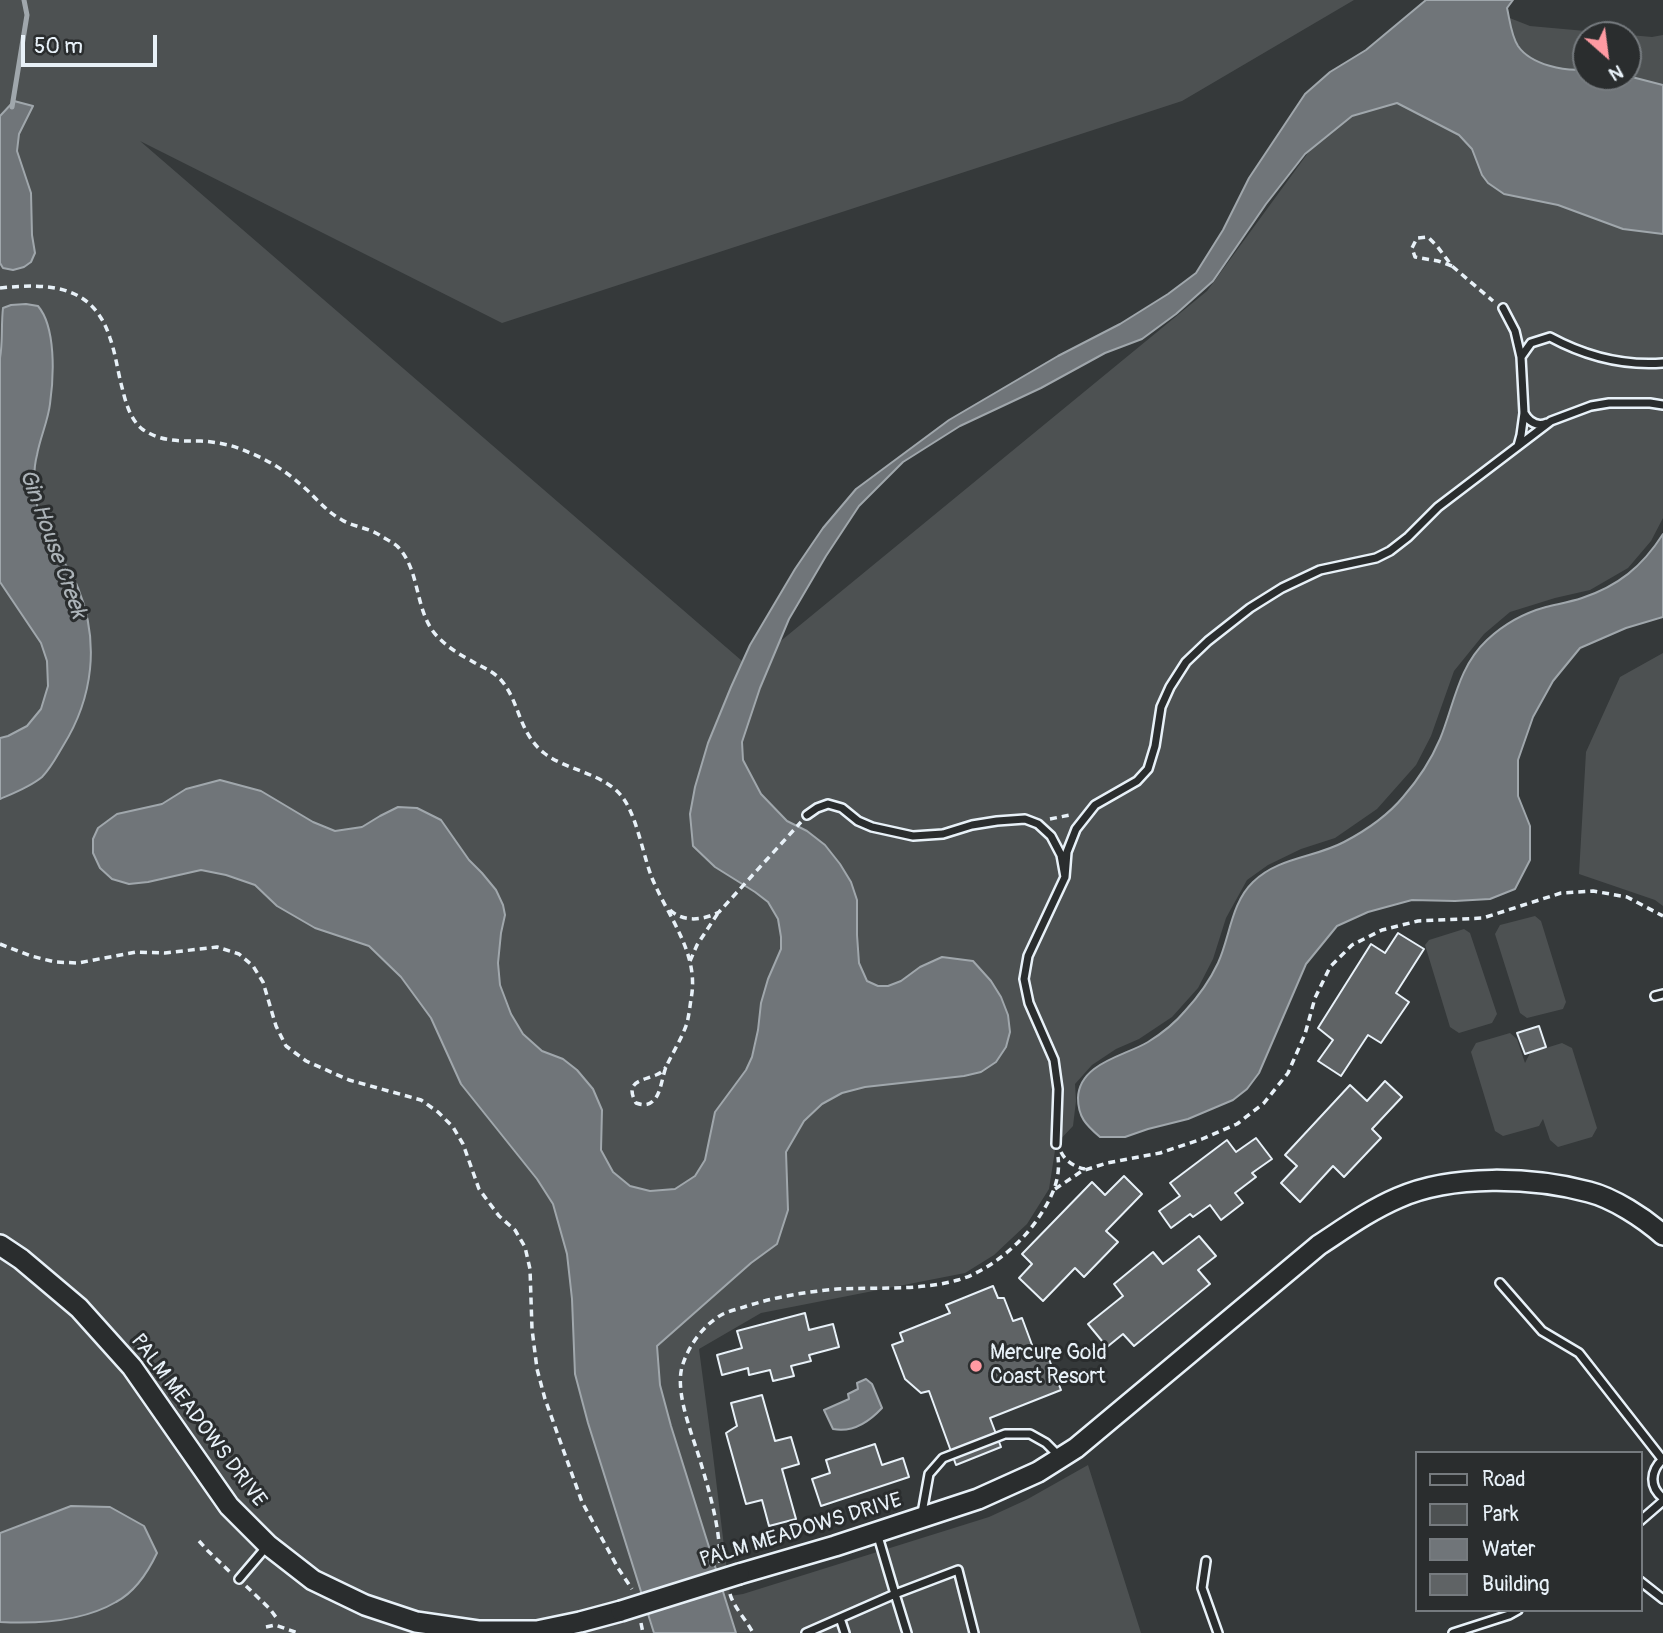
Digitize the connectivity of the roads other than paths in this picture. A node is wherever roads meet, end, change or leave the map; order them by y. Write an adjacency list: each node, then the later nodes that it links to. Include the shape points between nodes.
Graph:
1 (1503, 308): 2 (lane)
2 (1521, 357): 3 (lane, via 1531,343 1550,337 1597,357 1631,364); 5 (lane)
3 (1663, 363)
4 (1663, 405): 6 (lane, via 1609,403)
5 (1524, 413): 6 (lane, via 1533,423); 7 (lane)
6 (1551, 421): 7 (lane)
7 (1518, 447): 9 (lane, via 1390,551 1320,570 1282,588 1208,641 1186,662 1170,687 1161,707 1148,769 1095,805 1076,828 1067,852)
8 (807, 815): 9 (lane, via 828,804 872,827 914,836 1026,819 1051,836)
9 (1065, 877): 10 (lane, via 1028,956 1024,979 1054,1060)
10 (1056, 1144)
11 (1663, 1235): 14 (street, PALM MEADOWS DRIVE, via 1622,1206 1591,1192 1559,1186 1500,1180 1453,1182 1400,1197 1319,1245)
12 (0, 1245): 20 (street, PALM MEADOWS DRIVE, via 79,1308 132,1367 229,1506)
13 (1500, 1283): 15 (lane, via 1542,1331 1579,1353)
14 (1060, 1458): 17 (street, PALM MEADOWS DRIVE, via 978,1499); 17 (lane, via 1030,1434 1005,1434 943,1458 929,1474)
15 (1662, 1459): 16 (lane, via 1653,1482)
16 (1663, 1500): 18 (lane)
17 (922, 1517): 19 (street, PALM MEADOWS DRIVE)
18 (1642, 1519)
19 (877, 1532): 20 (street, PALM MEADOWS DRIVE, bridge, via 630,1613 537,1631 478,1631 416,1622 365,1605 313,1580); 24 (lane)
20 (268, 1545): 22 (lane)
21 (1206, 1561): 32 (lane, via 1202,1588)
22 (239, 1579)
23 (1642, 1583): 25 (lane)
24 (895, 1594): 27 (lane); 30 (lane); 31 (lane, via 958,1570)
25 (1663, 1599)
26 (1514, 1612): 33 (lane)
27 (840, 1618): 28 (lane); 29 (lane)
28 (806, 1633)
29 (845, 1633)
30 (907, 1633)
31 (974, 1633)
32 (1218, 1633)
33 (1453, 1633)

